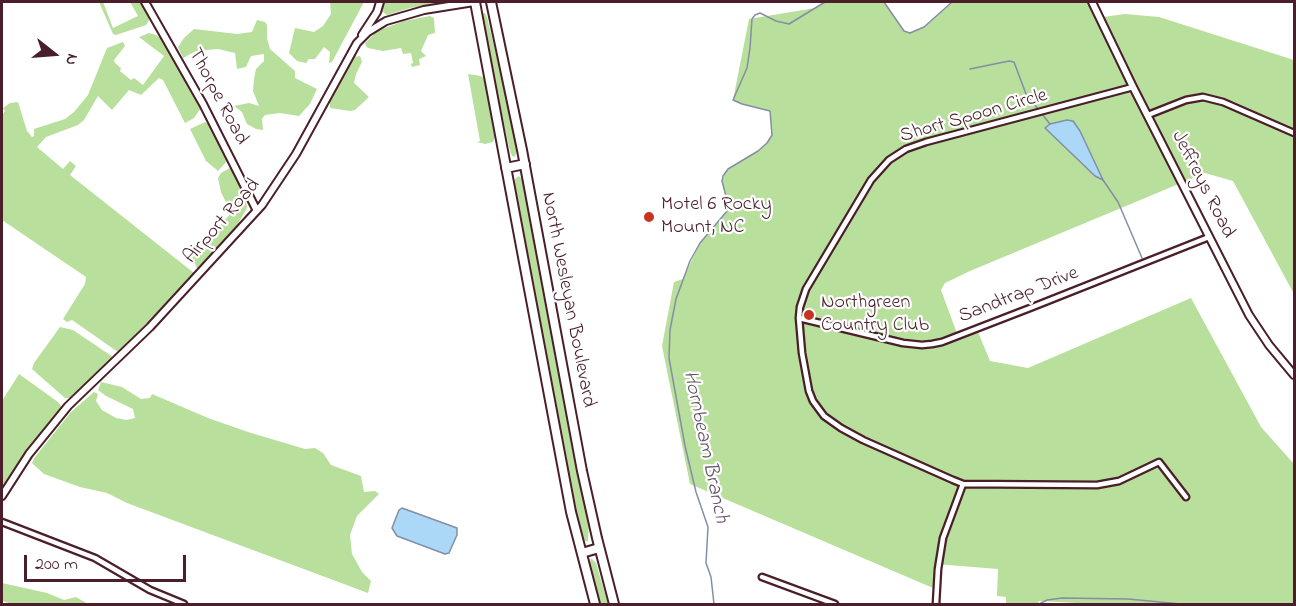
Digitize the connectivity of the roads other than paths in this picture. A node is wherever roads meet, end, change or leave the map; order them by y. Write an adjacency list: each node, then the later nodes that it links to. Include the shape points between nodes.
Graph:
1 (145, 2): 12 (main road, Thorpe Road)
2 (475, 2): 6 (main road, Airport Road, via 386,21); 11 (highway, North Wesleyan Boulevard)
3 (491, 2): 10 (highway, North Wesleyan Boulevard)
4 (1092, 2): 7 (main road, Jeffreys Road)
5 (378, 4): 6 (main road)
6 (357, 43): 12 (main road, Airport Road, via 291,163)
7 (1133, 87): 8 (main road, Jeffreys Road); 14 (street, Short Spoon Circle, via 926,142 897,154 877,173 811,279 802,298)
8 (1148, 115): 9 (street, via 1203,97); 13 (main road, Jeffreys Road)
9 (1294, 133)
10 (525, 164): 11 (highway); 20 (highway, North Wesleyan Boulevard)
11 (506, 168): 21 (highway, North Wesleyan Boulevard)
12 (256, 209): 17 (main road, Airport Road, via 150,327 68,406 29,454)
13 (1209, 237): 14 (street, Sandtrap Drive, via 942,342 912,345); 15 (main road, Jeffreys Road, via 1253,323)
14 (799, 318): 16 (street, Short Spoon Circle, via 809,391 824,416 852,435)
15 (1294, 375)
16 (963, 484): 18 (street, Short Spoon Circle, via 1097,485 1159,462); 27 (street, via 941,547)
17 (2, 496)
18 (1186, 497)
19 (2, 522): 23 (street, via 95,558)
20 (599, 548): 21 (highway); 25 (highway, North Wesleyan Boulevard)
21 (582, 552): 24 (highway, North Wesleyan Boulevard)
22 (762, 577): 26 (street)
23 (184, 604)
24 (595, 604)
25 (614, 604)
26 (835, 604)
27 (936, 604)

